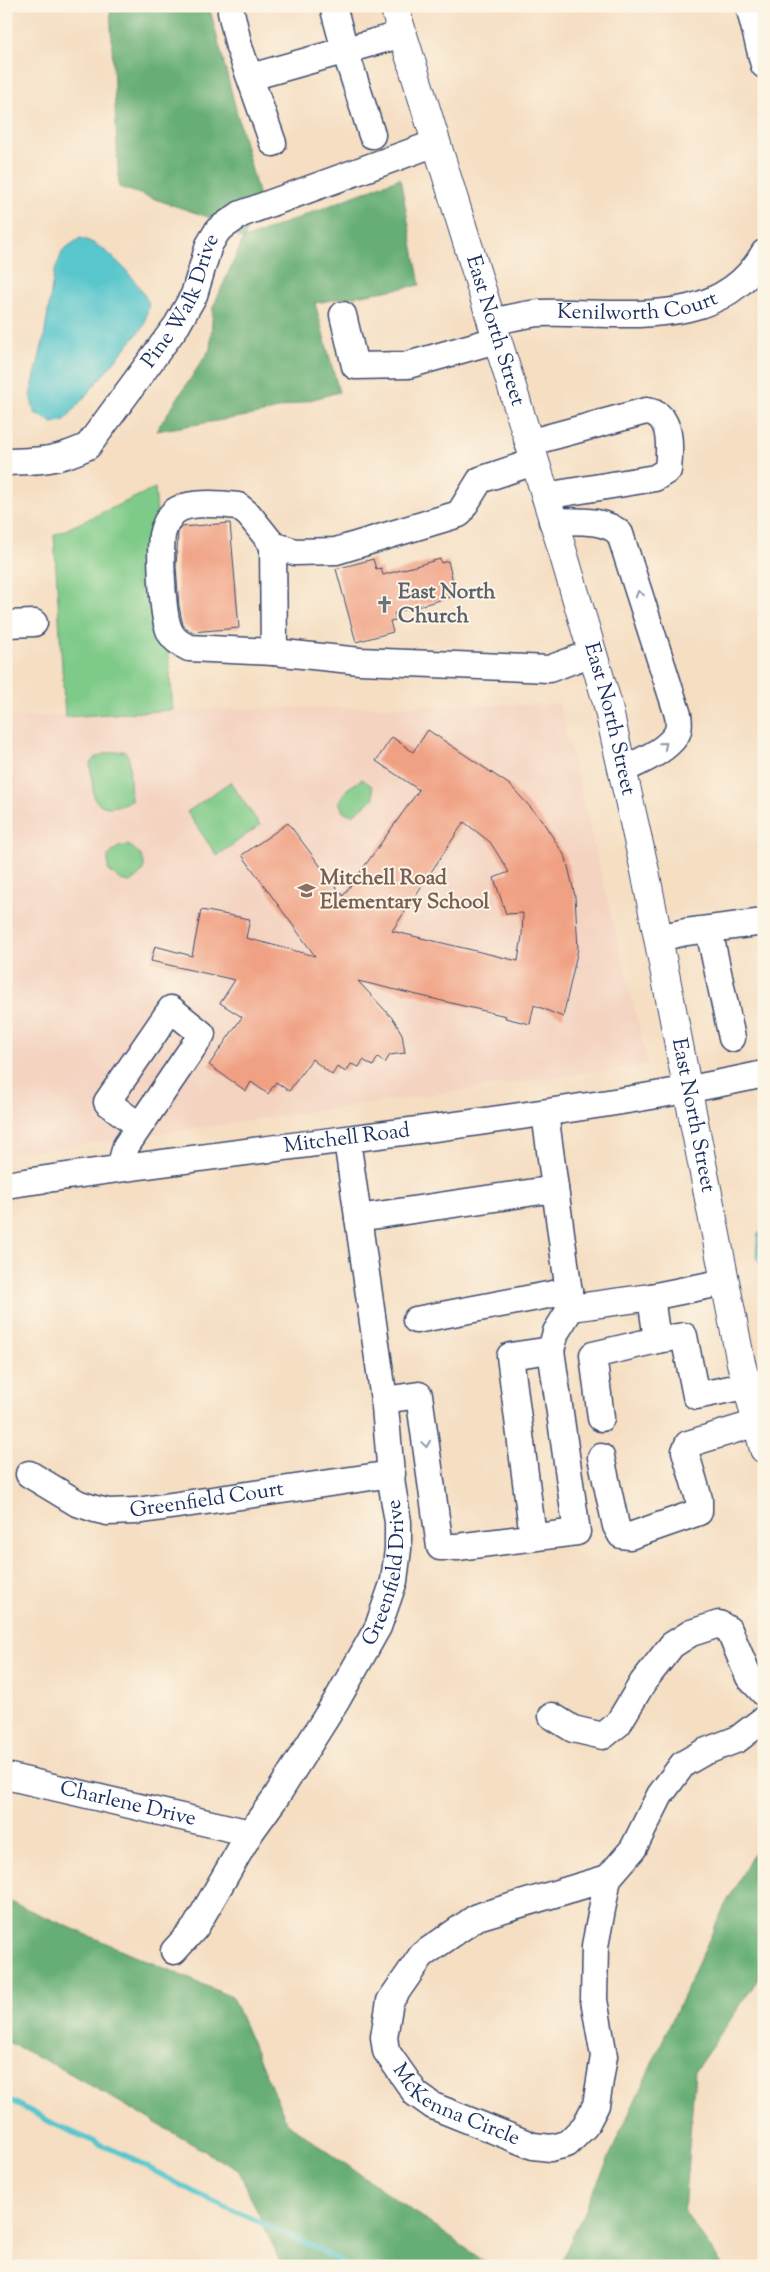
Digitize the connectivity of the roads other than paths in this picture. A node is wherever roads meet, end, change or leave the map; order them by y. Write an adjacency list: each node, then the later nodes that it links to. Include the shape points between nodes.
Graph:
1 (333, 6): 6 (street)
2 (394, 6): 5 (main road, East North Street)
3 (749, 6): 7 (street)
4 (231, 12): 8 (street, via 239,48)
5 (403, 34): 6 (street); 11 (main road, East North Street)
6 (345, 50): 8 (street); 9 (street)
7 (764, 65)
8 (251, 77): 10 (street)
9 (372, 135)
10 (273, 143)
11 (436, 143): 14 (main road, East North Street); 16 (street, Pine Walk Drive, via 241,214 218,230 209,245 194,295 177,325 88,446 52,460)
12 (764, 254): 14 (street, Kenilworth Court, via 735,288 684,310 645,314 538,313)
13 (343, 315): 14 (street, Kenilworth Court, via 355,366 408,365)
14 (493, 331): 15 (main road, East North Street)
15 (531, 453): 17 (main road, East North Street); 17 (street, via 646,411 656,412 664,419 670,450 668,470 663,475 624,484); 18 (street, via 480,480 459,514 336,551 295,552)
16 (6, 462)
17 (549, 509): 22 (main road, East North Street); 23 (street, one-way to 17, via 647,758 670,740 679,726 678,715 620,534 615,528)
18 (272, 545): 21 (street); 21 (street, via 238,506 188,506 176,511 166,521 162,535 162,577 168,627 179,643 189,648)
19 (34, 623): 20 (street)
20 (6, 624)
21 (274, 652): 22 (street, via 360,661 549,669)
22 (592, 653): 23 (main road, East North Street)
23 (622, 770): 26 (main road, East North Street)
24 (764, 922): 25 (street)
25 (710, 930): 26 (street); 27 (street)
26 (658, 938): 29 (main road, East North Street)
27 (732, 1038)
28 (764, 1074): 29 (street, Mitchell Road)
29 (687, 1090): 30 (street, Mitchell Road); 37 (main road, East North Street)
30 (545, 1113): 32 (street, Mitchell Road); 35 (street)
31 (139, 1126): 33 (street, via 126,1146)
32 (347, 1140): 33 (street, Mitchell Road); 36 (street, Greenfield Drive)
33 (120, 1168): 34 (street, Mitchell Road)
34 (6, 1185)
35 (555, 1189): 36 (street); 39 (street)
36 (358, 1218): 44 (street, Greenfield Drive)
37 (725, 1282): 38 (street); 43 (main road, East North Street)
38 (651, 1297): 39 (street); 41 (street)
39 (570, 1300): 40 (street); 42 (street)
40 (416, 1320)
41 (657, 1340): 43 (street, via 684,1336 696,1396); 45 (street, via 593,1355)
42 (551, 1350): 52 (street, via 510,1356); 52 (street, via 577,1532)
43 (756, 1384): 46 (main road, East North Street)
44 (384, 1400): 49 (street, Greenfield Drive); 50 (street, one-way to 50, via 419,1395)
45 (601, 1418)
46 (760, 1436): 47 (street, via 688,1444 685,1451 699,1499 699,1512 630,1536 621,1535 616,1526)
47 (601, 1457)
48 (29, 1474): 49 (street, Greenfield Court, via 77,1503 108,1512 136,1511)
49 (392, 1474): 51 (street, Greenfield Drive)
50 (435, 1509): 51 (street); 52 (street, via 440,1547)
51 (396, 1512): 57 (street, Greenfield Drive, via 398,1549 394,1580 378,1626 332,1708)
52 (533, 1537)
53 (764, 1693): 54 (street, via 749,1676 729,1630 719,1624 672,1645 643,1682 618,1724 603,1736 572,1729)
54 (552, 1716)
55 (764, 1719): 58 (street, McKenna Circle, via 738,1739 683,1764 660,1795 633,1849)
56 (6, 1776): 57 (street, Charlene Drive)
57 (250, 1833): 59 (street, Greenfield Drive, via 195,1928)
58 (608, 1878): 58 (street, McKenna Circle, via 595,1946 594,2000 604,2056 596,2105 585,2126 567,2144 551,2148 533,2146 433,2106 416,2094 386,2051 384,2037 390,2001 422,1955 477,1917)
59 (174, 1951)

